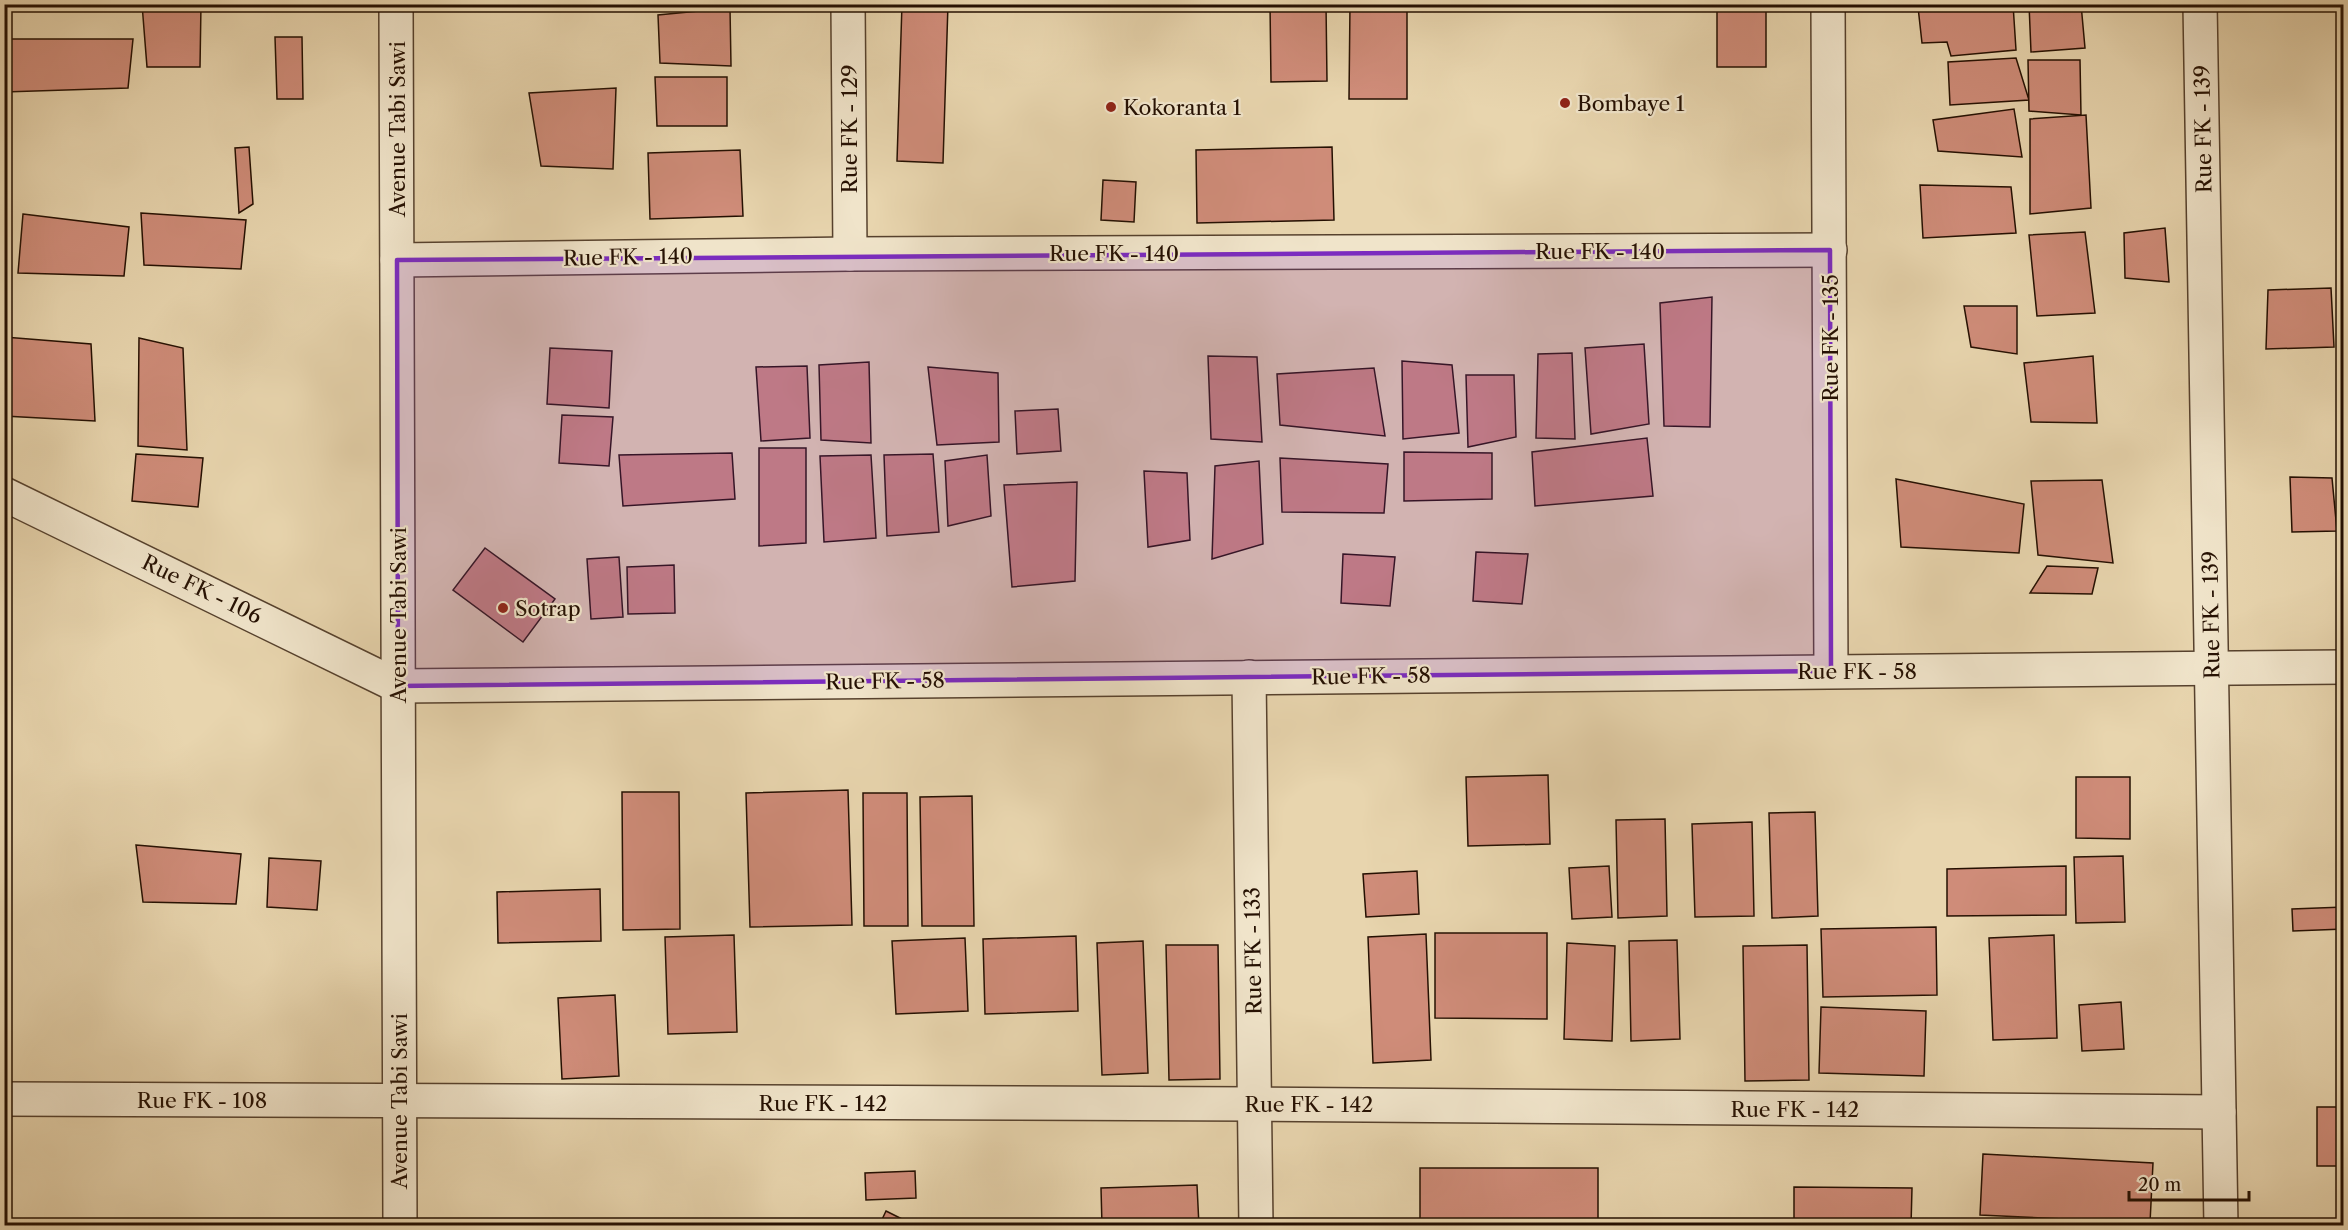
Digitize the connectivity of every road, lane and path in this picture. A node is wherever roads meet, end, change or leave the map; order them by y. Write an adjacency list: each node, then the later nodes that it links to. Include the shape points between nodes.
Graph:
1 (396, 4): 7 (street, Avenue Tabi Sawi)
2 (848, 4): 6 (street, Rue FK - 129)
3 (1828, 4): 5 (street, Rue FK - 135)
4 (2200, 4): 10 (street, Rue FK - 139)
5 (1830, 250): 6 (street, Rue FK - 140); 11 (street, Rue FK - 135)
6 (850, 254): 7 (street, Rue FK - 140)
7 (397, 260): 13 (street, Avenue Tabi Sawi)
8 (4, 494): 13 (street, Rue FK - 106)
9 (2343, 667): 10 (street, Rue FK - 58)
10 (2212, 669): 11 (street, Rue FK - 58); 17 (street, Rue FK - 139)
11 (1831, 671): 12 (street, Rue FK - 58)
12 (1249, 677): 13 (street, Rue FK - 58); 16 (street, Rue FK - 133)
13 (398, 686): 15 (street, Avenue Tabi Sawi)
14 (4, 1099): 15 (street, Rue FK - 108)
15 (399, 1102): 16 (street, Rue FK - 142); 18 (street, Avenue Tabi Sawi)
16 (1254, 1104): 17 (street, Rue FK - 142); 19 (street, Rue FK - 133)
17 (2219, 1112): 20 (street, Rue FK - 139)
18 (400, 1226)
19 (1256, 1226)
20 (2221, 1226)

